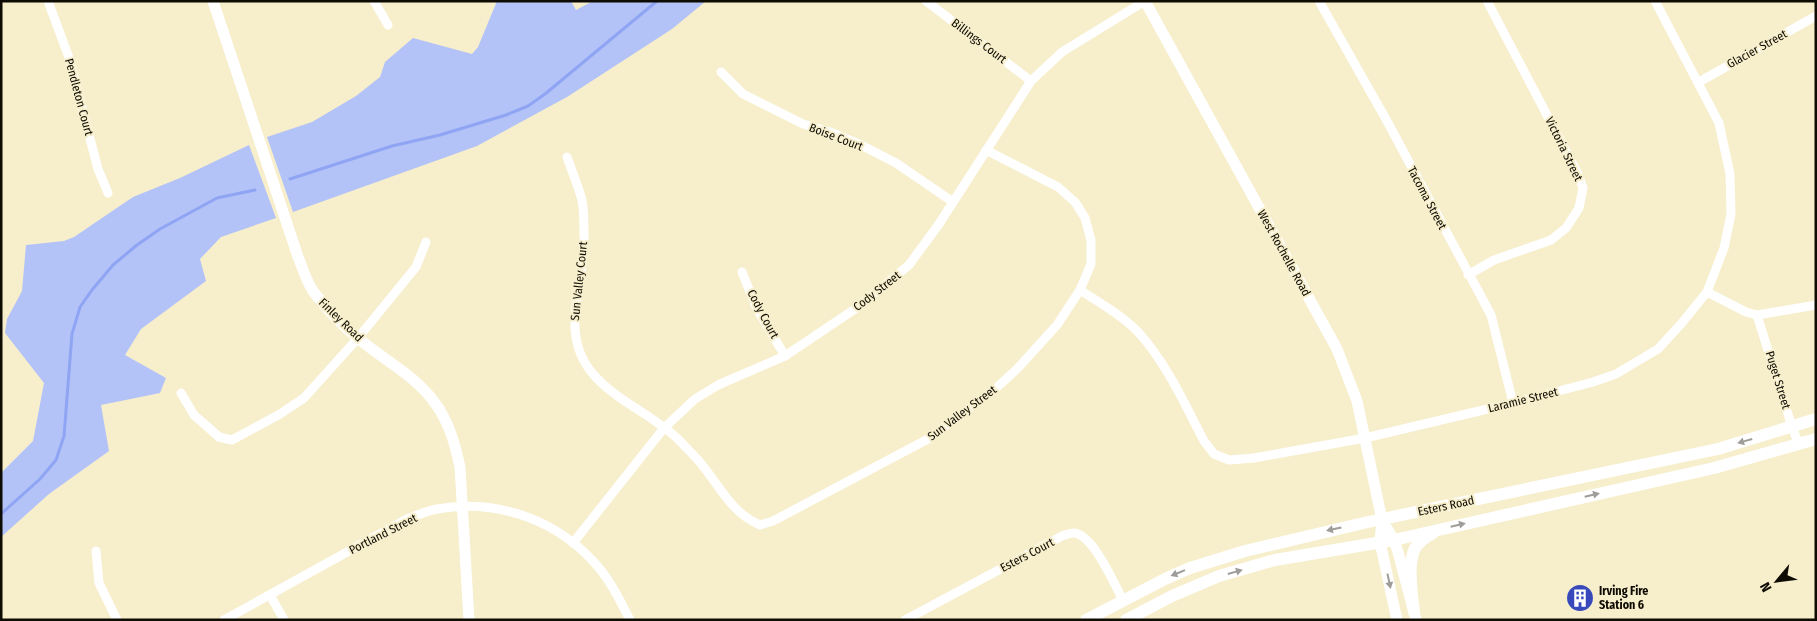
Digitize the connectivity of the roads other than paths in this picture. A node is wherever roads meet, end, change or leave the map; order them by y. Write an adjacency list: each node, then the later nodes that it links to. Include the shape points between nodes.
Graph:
1 (48, 1): 16 (street, Pendleton Court, via 68,55 98,169)
2 (213, 1): 25 (street, Finley Road, via 298,256 314,293)
3 (374, 1): 10 (street)
4 (926, 1): 12 (street, Billings Court)
5 (1145, 1): 12 (street, Cody Street, via 1062,52); 32 (street, West Rochelle Road, via 1337,349 1357,401)
6 (1319, 1): 20 (street, Tacoma Street)
7 (1487, 1): 20 (street, Victoria Street, via 1583,188 1579,208 1566,228 1551,240 1494,260)
8 (1654, 1): 13 (street, Laramie Street)
9 (1816, 16): 13 (street, Glacier Street)
10 (388, 25)
11 (721, 72): 17 (street, Boise Court, via 743,94 803,124 861,144)
12 (1031, 81): 14 (street, Cody Street)
13 (1699, 82): 22 (street, Laramie Street, via 1719,123 1730,174 1731,214 1724,248)
14 (986, 150): 17 (street, Cody Street); 21 (street, Sun Valley Street, via 1058,187 1075,202 1085,218 1091,240 1091,264)
15 (567, 157): 31 (street, Sun Valley Court, via 582,201 584,235 583,267 574,319 575,340 582,358 602,383)
16 (108, 193)
17 (953, 202): 26 (street, Cody Street, via 910,265)
18 (426, 242): 25 (street, via 416,267)
19 (742, 272): 26 (street, Cody Court, via 757,309)
20 (1468, 275): 28 (street, Tacoma Street, via 1491,315)
21 (1080, 290): 31 (street, Sun Valley Street, via 1057,325 994,390 935,434 773,521 760,525 738,512 702,464); 32 (street, Laramie Street, via 1138,332 1156,354 1214,454 1229,460 1254,458)
22 (1707, 292): 24 (street); 28 (street, Laramie Street, via 1658,349 1616,374)
23 (1816, 305): 24 (street)
24 (1757, 315): 30 (street, Puget Street)
25 (358, 338): 27 (street, via 304,398 232,440 219,437 194,415); 37 (street, Finley Road, via 411,378 435,402 455,442)
26 (786, 356): 31 (street, Cody Street, via 718,385 694,399)
27 (181, 393)
28 (1513, 404): 32 (street, Laramie Street)
29 (1816, 419): 30 (main road, Esters Road)
30 (1792, 427): 34 (street, Puget Street); 35 (main road, Esters Road, one-way to 35, via 1718,449)
31 (664, 428): 42 (street, Cody Street)
32 (1365, 438): 38 (street, West Rochelle Road)
33 (1816, 439): 34 (main road, Esters Road)
34 (1799, 445): 36 (main road, Esters Road, one-way to 34, via 1714,468)
35 (1541, 486): 36 (main road); 38 (main road, Esters Road)
36 (1544, 505): 39 (main road, Esters Road, one-way to 36)
37 (462, 507): 42 (street, Portland Street, via 496,508 522,514 547,525); 44 (street, Portland Street, via 436,509 407,519); 50 (street, Finley Road)
38 (1382, 520): 40 (street, West Rochelle Road); 41 (street, West Rochelle Road); 45 (main road, Esters Road, one-way to 45, via 1281,541 1218,559 1165,579)
39 (1439, 529): 40 (main road, Esters Road); 46 (main road, via 1415,548 1411,583)
40 (1394, 540): 41 (main road, Esters Road); 46 (street, West Rochelle Road)
41 (1380, 542): 54 (main road, Esters Road, one-way to 41, via 1219,576 1275,560); 55 (street, West Rochelle Road, one-way to 55)
42 (573, 543): 51 (street, Portland Street, via 591,559 613,587)
43 (96, 551): 47 (street, via 99,583)
44 (270, 595): 48 (street, Portland Street); 49 (street)
45 (1123, 600): 52 (street, Esters Court, via 1092,545 1073,533); 53 (main road, Esters Road)
46 (1415, 616)
47 (117, 620)
48 (224, 620)
49 (284, 620)
50 (469, 620)
51 (630, 620)
52 (906, 620)
53 (1086, 620)
54 (1126, 620)
55 (1397, 620)

